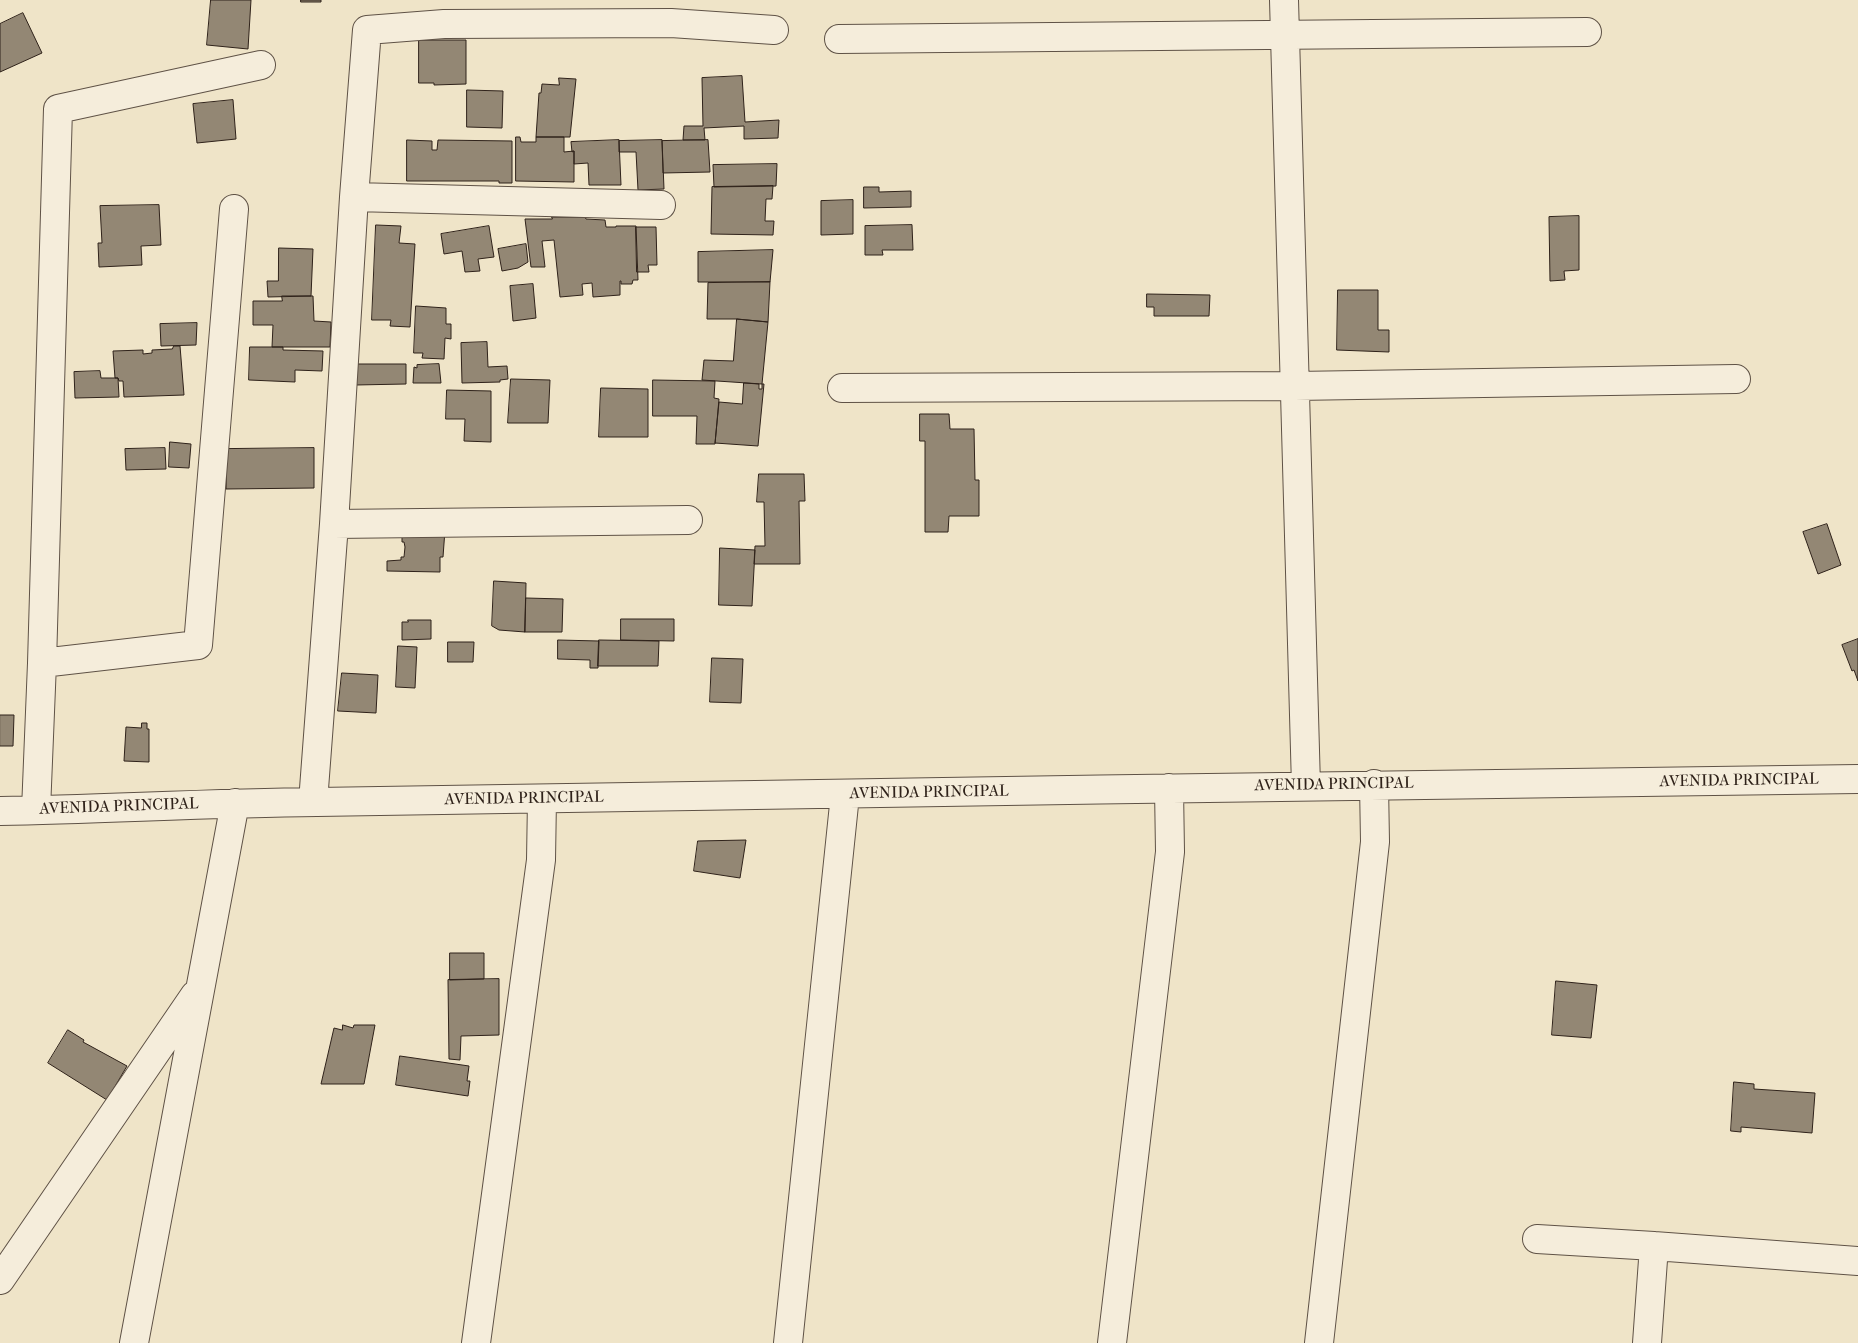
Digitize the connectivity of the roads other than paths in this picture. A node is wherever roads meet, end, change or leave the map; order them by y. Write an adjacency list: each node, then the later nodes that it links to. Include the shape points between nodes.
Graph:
1 (1284, 0): 6 (street)
2 (671, 11): 3 (street); 4 (street)
3 (446, 12): 9 (street, via 367,30)
4 (774, 30)
5 (1587, 32): 6 (street)
6 (1285, 35): 7 (street); 13 (street)
7 (840, 38)
8 (261, 65): 17 (street, via 58,109)
9 (354, 197): 10 (street); 16 (street)
10 (661, 205)
11 (234, 209): 17 (street, via 198,645)
12 (1736, 379): 13 (street)
13 (1295, 386): 14 (street); 20 (street)
14 (842, 388)
15 (688, 520): 16 (street)
16 (334, 524): 24 (street)
17 (42, 663): 27 (street)
18 (1858, 779): 19 (street, AVENIDA PRINCIPAL)
19 (1374, 784): 20 (street, AVENIDA PRINCIPAL); 37 (street, via 1375,842)
20 (1306, 786): 21 (street, AVENIDA PRINCIPAL)
21 (1168, 788): 22 (street, AVENIDA PRINCIPAL); 36 (street, via 1170,852)
22 (845, 795): 23 (street, AVENIDA PRINCIPAL); 35 (street)
23 (542, 799): 24 (street, AVENIDA PRINCIPAL); 34 (street, via 541,860)
24 (313, 802): 25 (street, AVENIDA PRINCIPAL)
25 (235, 803): 27 (street, AVENIDA PRINCIPAL); 28 (street)
26 (0, 810): 27 (street, AVENIDA PRINCIPAL)
27 (36, 810)
28 (200, 988): 32 (street); 33 (street)
29 (1537, 1239): 30 (street)
30 (1654, 1246): 31 (street); 38 (street)
31 (1858, 1261)
32 (0, 1280)
33 (134, 1343)
34 (476, 1343)
35 (788, 1343)
36 (1112, 1343)
37 (1319, 1343)
38 (1647, 1343)

